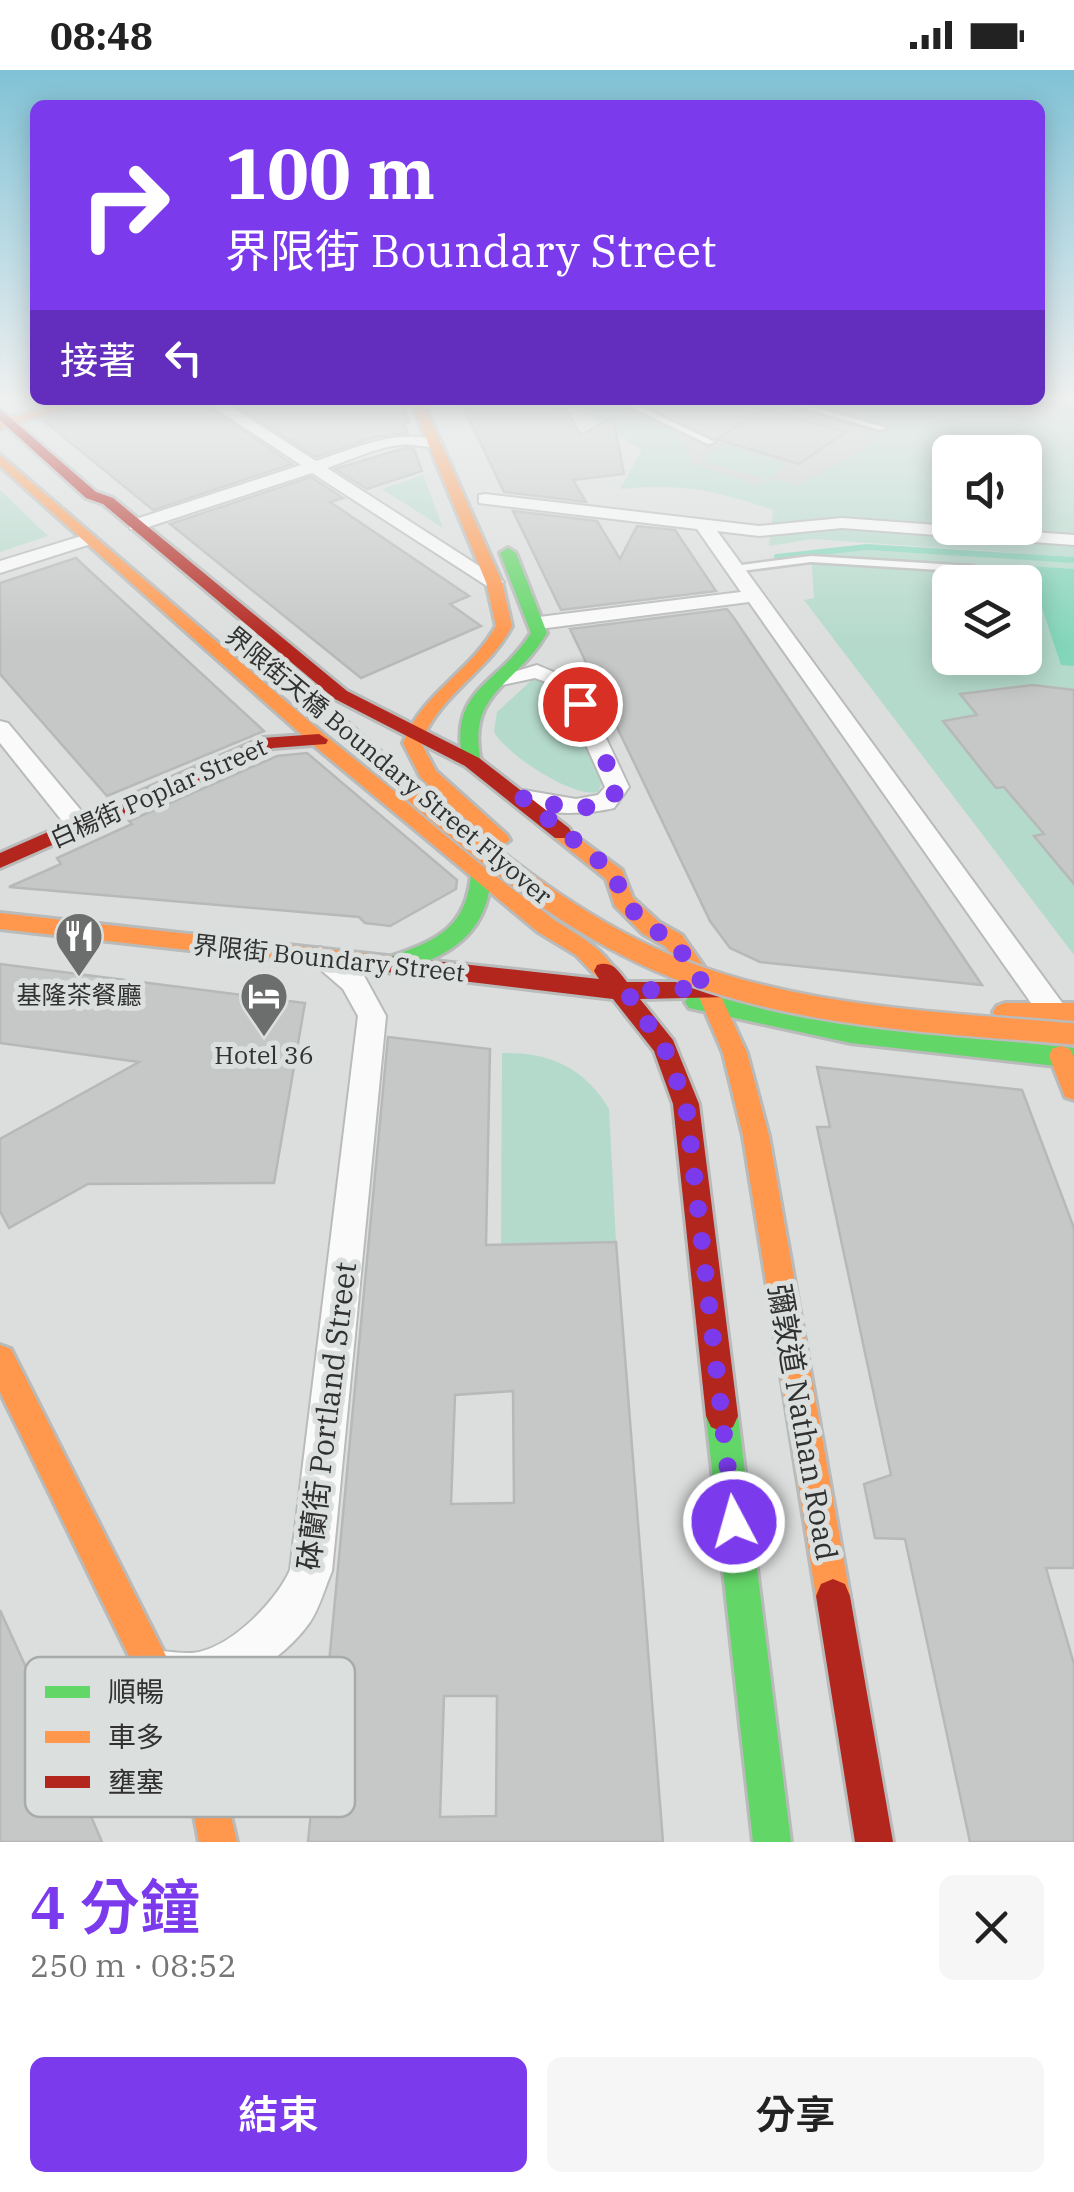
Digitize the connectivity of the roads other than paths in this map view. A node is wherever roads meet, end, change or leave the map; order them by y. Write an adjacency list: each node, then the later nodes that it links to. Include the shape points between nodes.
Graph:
1 (23, 479): 11 (main road)
2 (64, 479): 8 (main road)
3 (276, 479): 10 (street)
4 (334, 479): 16 (street)
5 (450, 479): 16 (main road)
6 (475, 479): 7 (main road)
7 (484, 499): 9 (street); 18 (main road)
8 (88, 502): 10 (main road, via 108,501); 37 (main road, 界限街天橋 Boundary Street Flyover, bridge, via 496,858 549,900 630,948 704,979 796,1003)
9 (702, 524): 12 (street, via 760,531 842,523); 15 (street)
10 (136, 525): 21 (main road, via 340,695)
11 (88, 538): 14 (street); 22 (main road)
12 (1074, 540)
13 (932, 566): 15 (lane, via 811,559)
14 (0, 567)
15 (734, 569): 17 (street)
16 (494, 582): 21 (main road, via 504,617 498,643 434,696)
17 (754, 596): 18 (street); 36 (street)
18 (539, 623): 19 (main road, via 532,652)
19 (502, 679): 23 (main road, via 464,717 461,735); 24 (street, via 538,671 569,683 616,787 606,802 588,806)
20 (0, 728): 25 (street)
21 (413, 732): 23 (main road); 31 (main road, via 428,774 541,879 576,924)
22 (318, 740): 25 (main road, 白楊街 Poplar Street, via 270,742); 27 (main road)
23 (472, 762): 24 (main road)
24 (523, 798): 28 (main road)
25 (80, 826): 26 (main road, 白楊街 Poplar Street)
26 (0, 861)
27 (482, 874): 31 (main road); 33 (main road, via 484,893 465,931 446,946)
28 (615, 874): 30 (main road, via 630,910); 30 (main road, via 654,895)
29 (0, 921): 32 (main road, 界限街 Boundary Street)
30 (674, 941): 35 (main road, 彌敦道 Nathan Road)
31 (584, 949): 34 (main road)
32 (320, 958): 33 (main road, 界限街 Boundary Street); 43 (street, 砵蘭街 Portland Street, via 356,982 372,1016 311,1571 285,1618)
33 (392, 965): 34 (main road, 界限街 Boundary Street)
34 (626, 991): 35 (main road, 界限街 Boundary Street); 46 (main road, via 664,1047 686,1104)
35 (710, 998): 36 (main road, 界限街 Boundary Street, via 792,989 995,1012); 38 (main road, 界限街 Boundary Street, via 851,1034); 47 (main road, 彌敦道 Nathan Road, via 734,1054 756,1136)
36 (1064, 1012)
37 (1074, 1034)
38 (1067, 1057): 39 (main road)
39 (1074, 1090)
40 (4, 1369): 41 (street); 42 (main road)
41 (0, 1424)
42 (146, 1657)
43 (231, 1657)
44 (213, 1817): 45 (main road)
45 (218, 1842)
46 (772, 1842)
47 (874, 1842)

